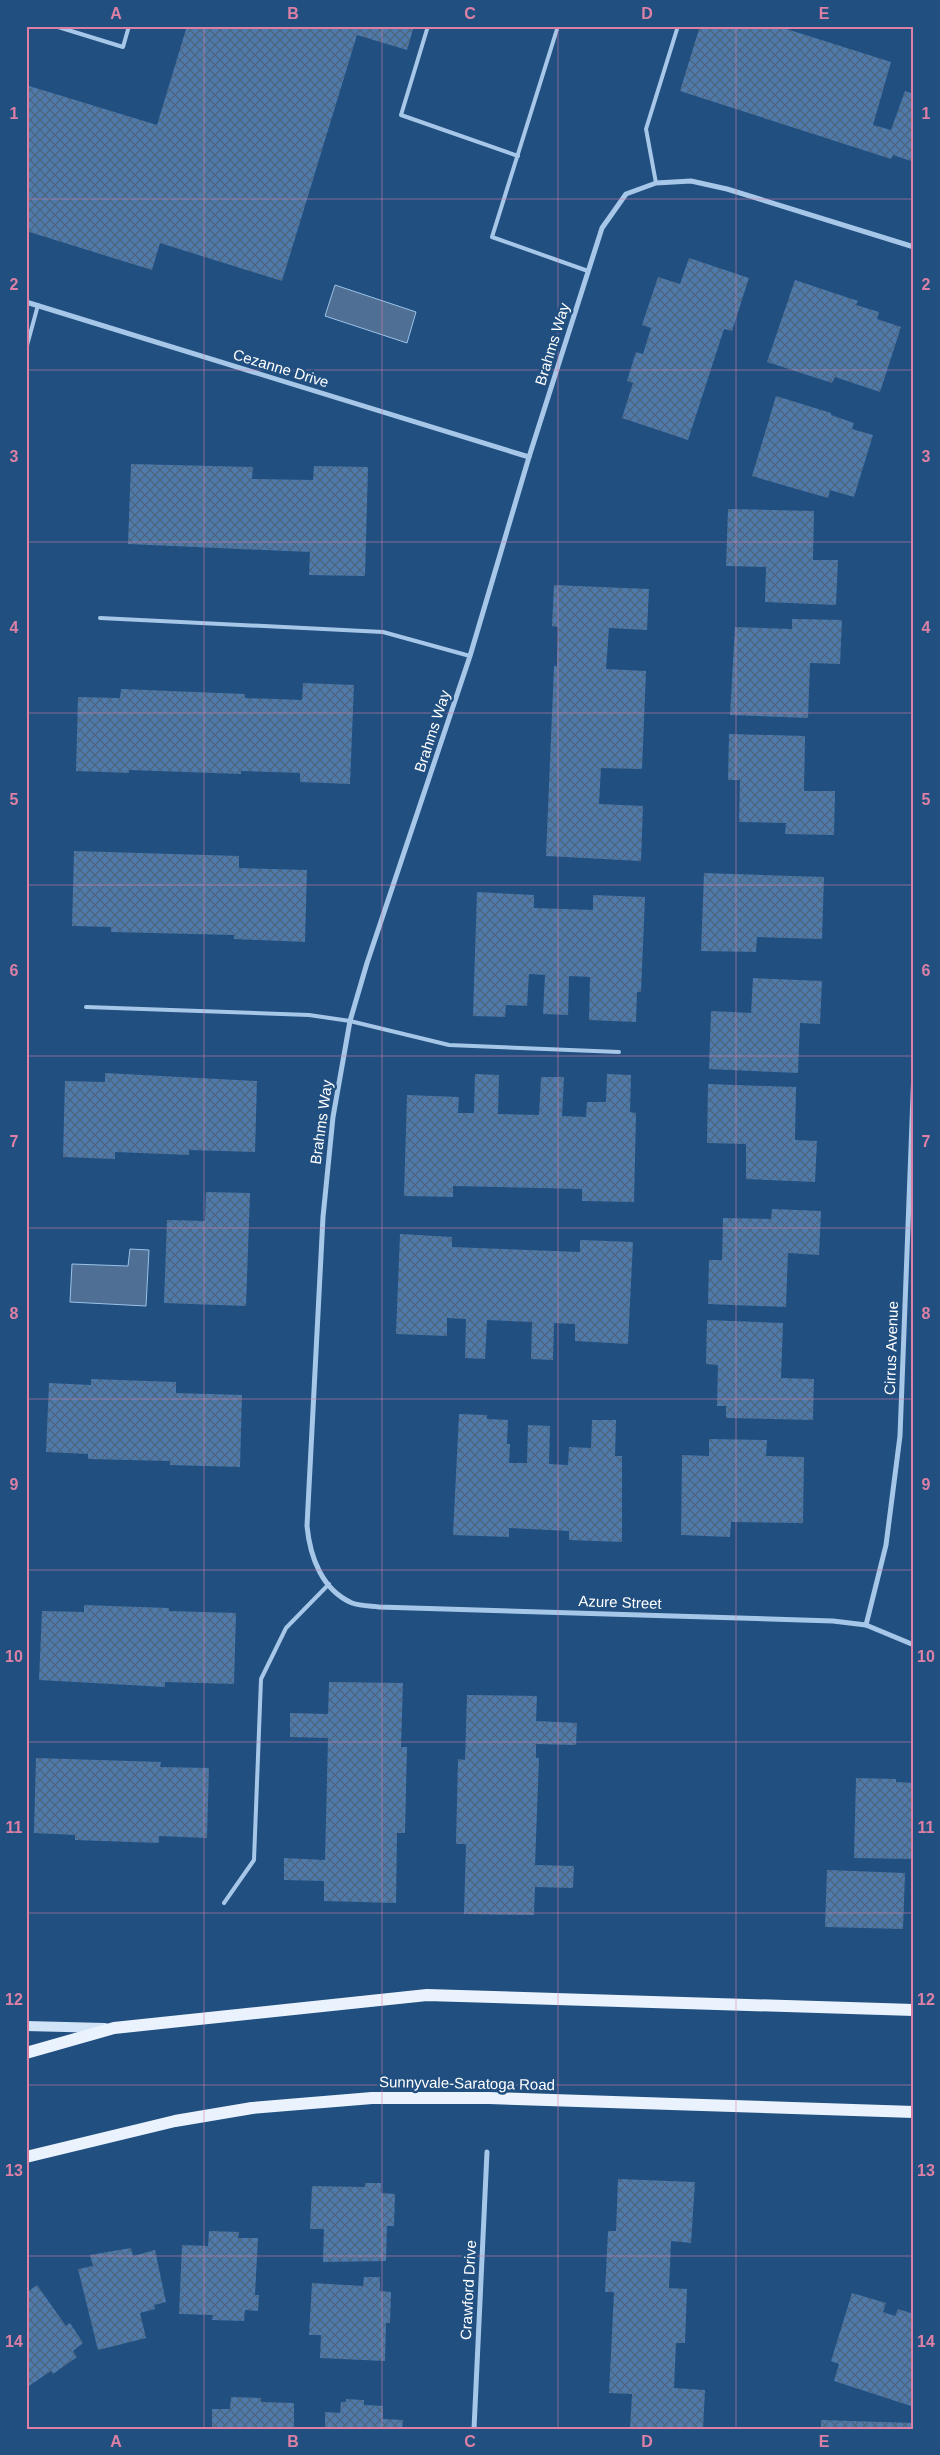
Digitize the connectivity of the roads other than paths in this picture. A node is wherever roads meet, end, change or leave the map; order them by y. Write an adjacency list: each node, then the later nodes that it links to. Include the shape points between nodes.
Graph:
1 (55, 26): 2 (lane, via 123,47)
2 (129, 26)
3 (428, 26): 6 (lane, via 401,115)
4 (558, 26): 6 (lane)
5 (678, 26): 7 (lane, via 646,129)
6 (518, 156): 9 (lane, via 492,237)
7 (656, 183): 8 (street, Brahms Way, via 691,181 727,189); 9 (street, Brahms Way, via 626,194 602,228)
8 (914, 247)
9 (588, 271): 13 (street, Brahms Way)
10 (26, 302): 11 (street, Cezanne Drive)
11 (38, 305): 12 (lane); 13 (street, Cezanne Drive)
12 (26, 349)
13 (529, 458): 15 (street, Brahms Way)
14 (100, 618): 15 (lane, via 383,632)
15 (470, 656): 17 (street, Brahms Way)
16 (86, 1007): 17 (lane, via 309,1016)
17 (350, 1021): 18 (lane, via 449,1045); 20 (street, Brahms Way, via 333,1117 323,1217 308,1526 309,1548 316,1567)
18 (619, 1052)
19 (914, 1069): 21 (street, Cirrus Avenue, via 900,1436 886,1545)
20 (328, 1584): 21 (street, Azure Street, via 338,1595 354,1604 379,1607 833,1620); 23 (lane, via 286,1628 261,1679 254,1860)
21 (866, 1625): 22 (street, Azure Street)
22 (914, 1645)
23 (224, 1904)
24 (914, 2010): 26 (main road, via 427,1995)
25 (26, 2026): 26 (main road)
26 (114, 2028): 27 (main road)
27 (26, 2053)
28 (914, 2112): 30 (main road, Sunnyvale-Saratoga Road, via 499,2098 372,2098 252,2108 175,2121)
29 (487, 2152): 31 (street, Crawford Drive)
30 (26, 2157)
31 (474, 2429)

